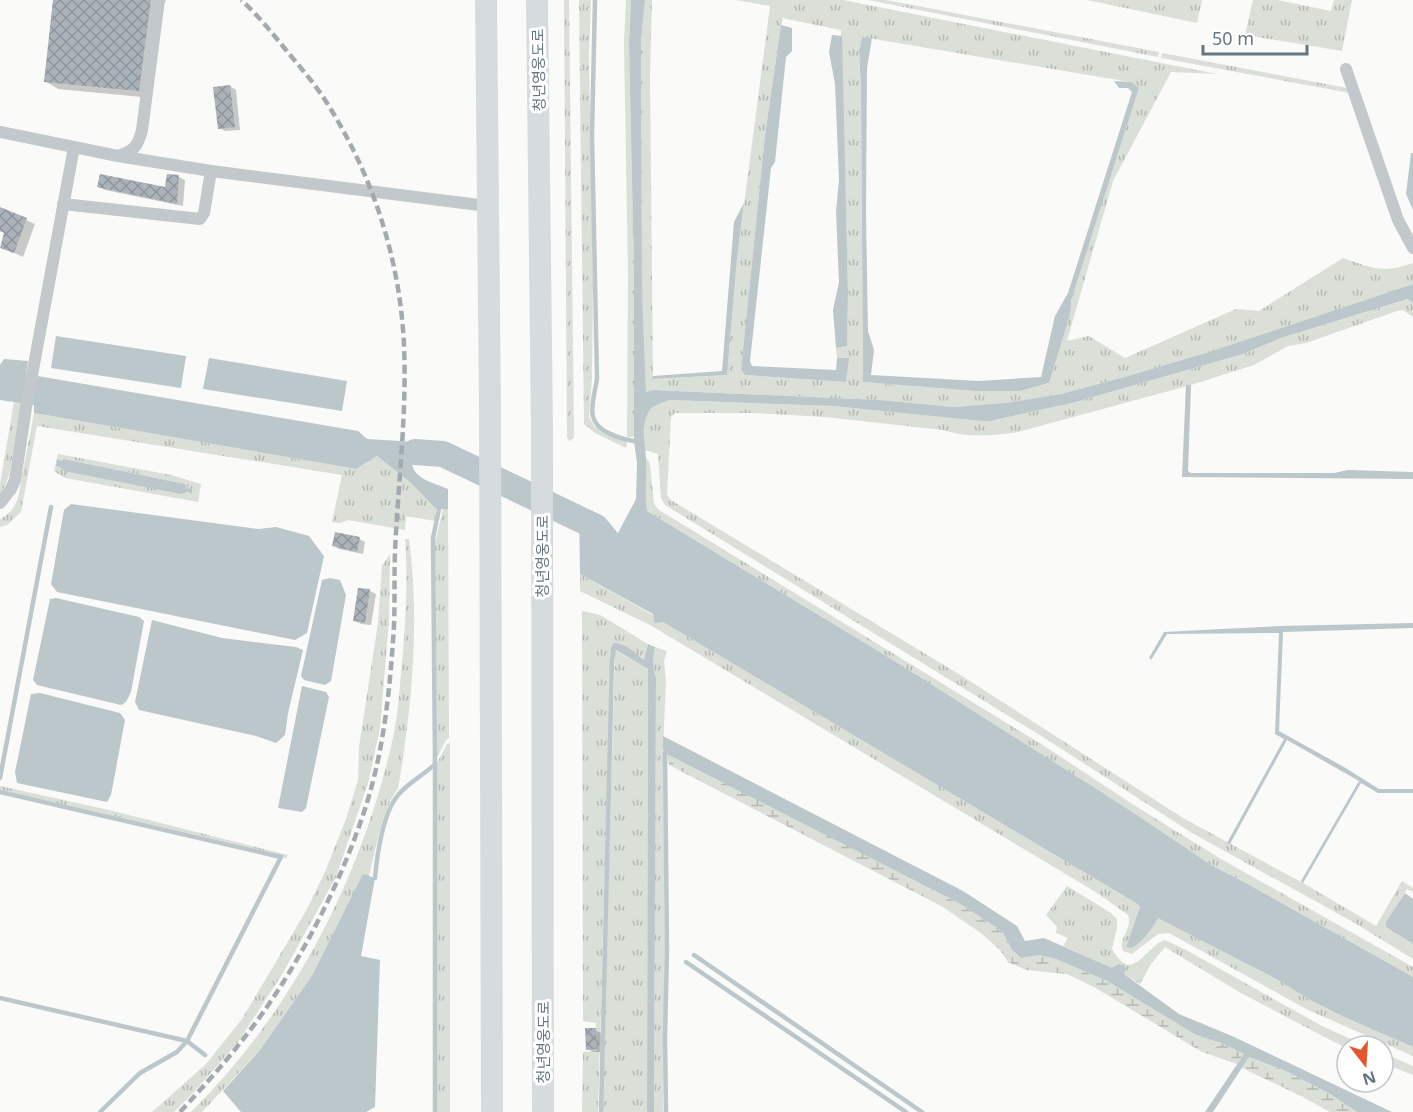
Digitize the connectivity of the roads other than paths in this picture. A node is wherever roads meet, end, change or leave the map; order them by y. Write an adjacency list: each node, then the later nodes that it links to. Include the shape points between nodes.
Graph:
1 (159, 0): 7 (street, via 142,130 131,152)
2 (486, 0): 10 (highway)
3 (537, 0): 14 (highway, 청년영웅도로)
4 (1346, 69): 11 (street, via 1398,220)
5 (0, 132): 6 (street)
6 (74, 147): 7 (street); 9 (street)
7 (118, 156): 8 (street)
8 (212, 171): 9 (street, via 200,219); 10 (street)
9 (63, 204): 12 (street, via 15,480)
10 (487, 206): 13 (highway)
11 (1413, 248)
12 (0, 502)
13 (492, 1112)
14 (543, 1112)

